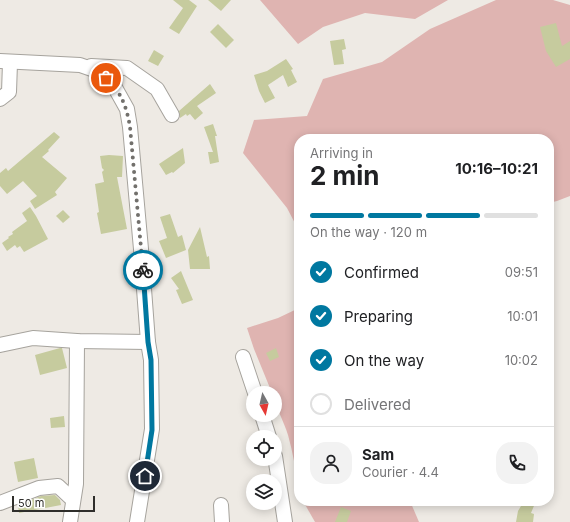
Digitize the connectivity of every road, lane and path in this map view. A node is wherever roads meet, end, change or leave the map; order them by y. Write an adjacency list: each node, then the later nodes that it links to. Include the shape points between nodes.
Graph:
1 (5, 62): 2 (street); 3 (street, via 9,92)
2 (80, 65): 4 (street, via 128,68 157,89); 6 (street, via 100,72 113,84 127,109)
3 (0, 99)
4 (172, 116)
5 (77, 341): 6 (street); 7 (street, via 33,338); 11 (street, via 76,484)
6 (148, 342): 15 (street, via 151,360 152,430)
7 (0, 345)
8 (243, 357): 9 (street)
9 (253, 386)
10 (277, 466): 17 (street)
11 (73, 500): 12 (street, via 58,486 39,488); 14 (street)
12 (0, 503)
13 (221, 505): 16 (street)
14 (70, 522)
15 (137, 522)
16 (222, 522)
17 (285, 522)

